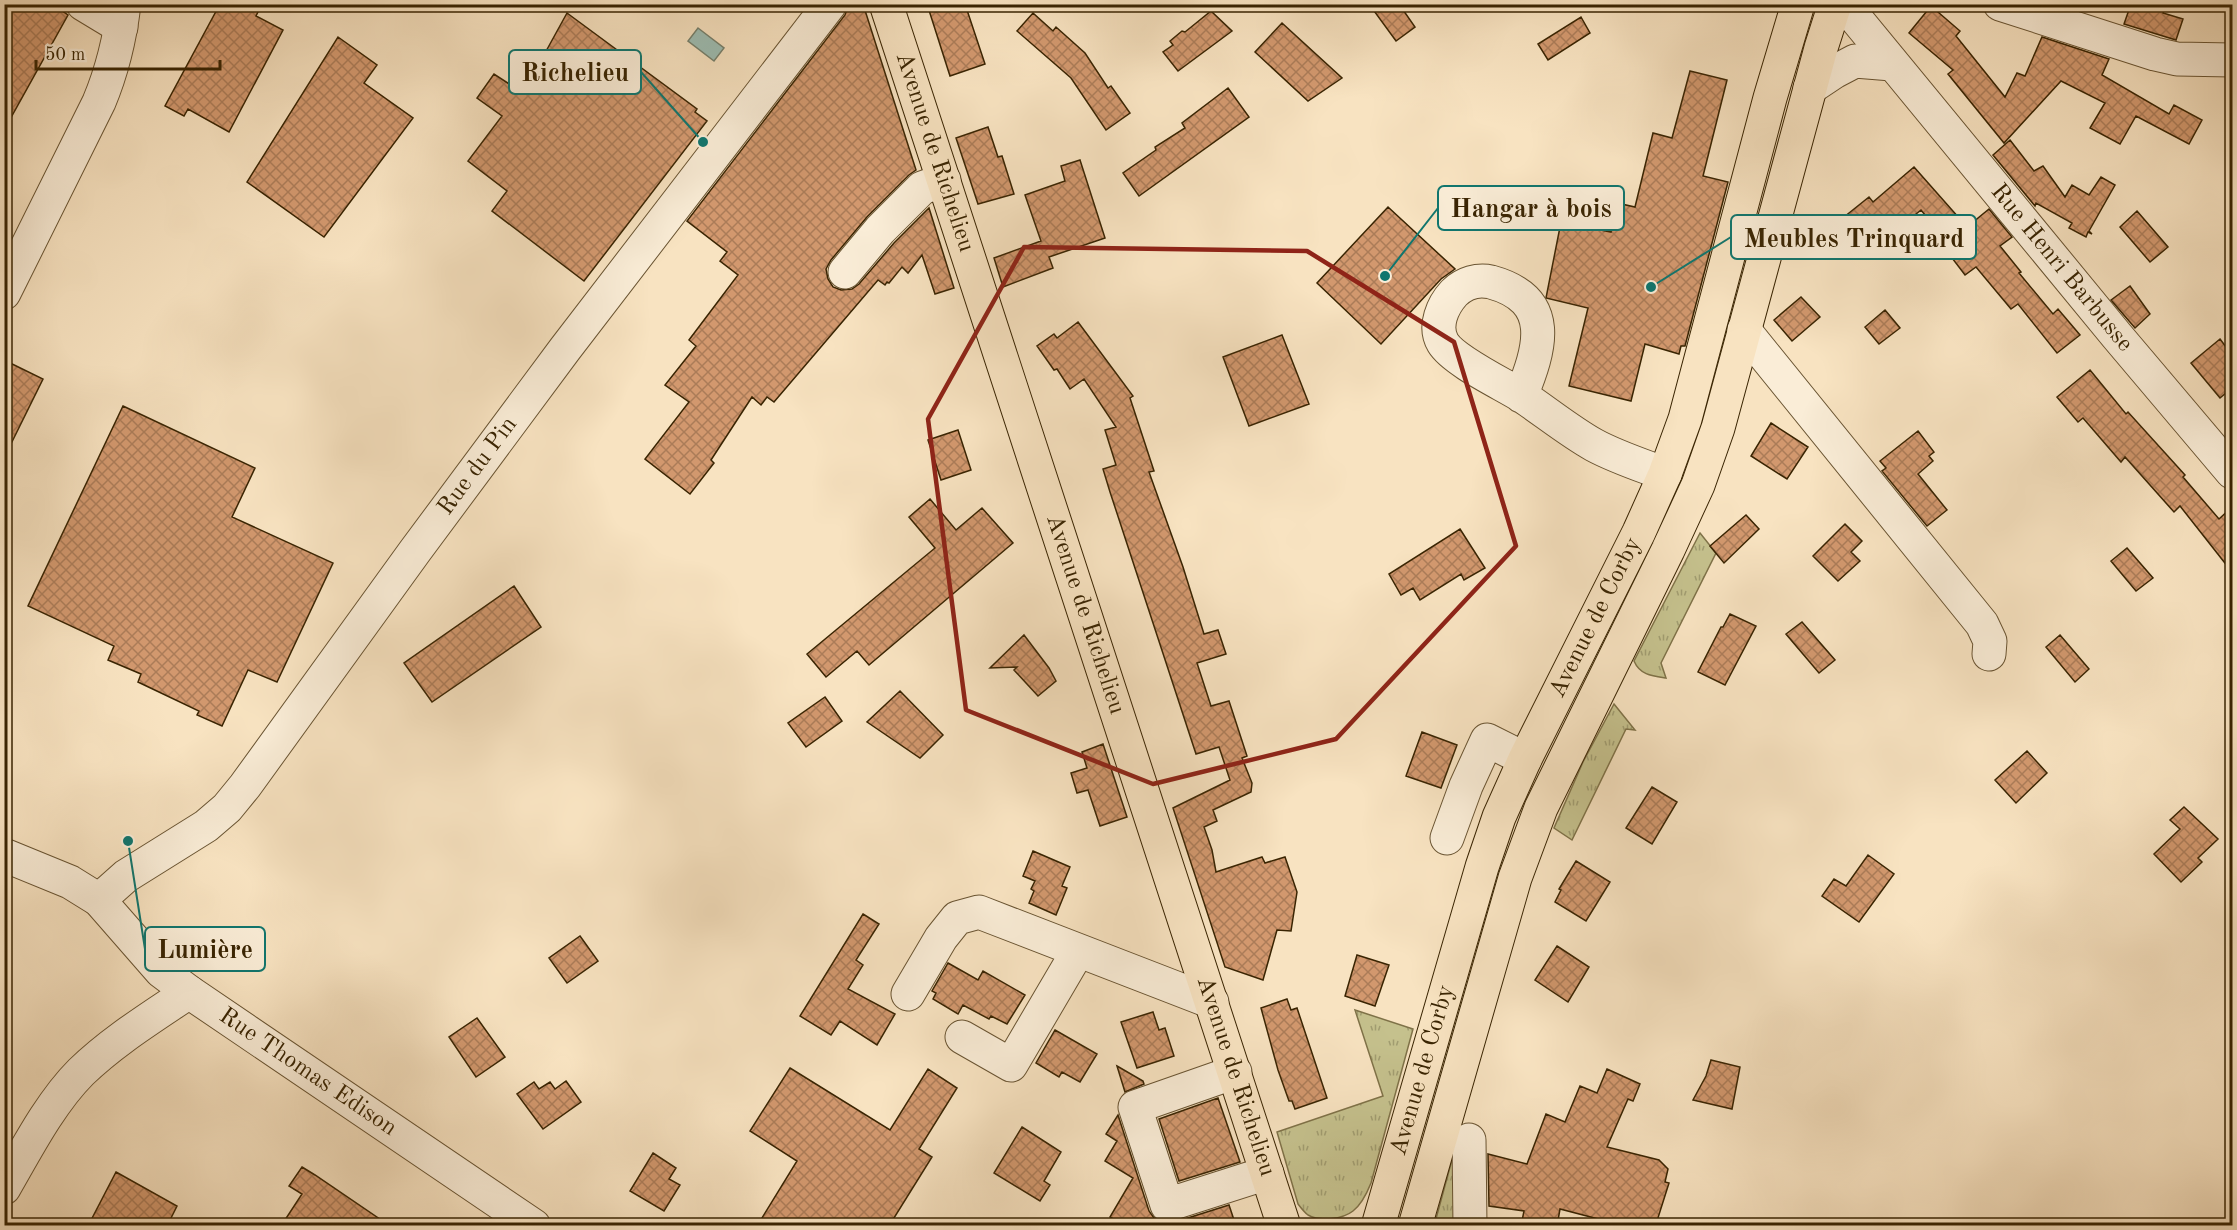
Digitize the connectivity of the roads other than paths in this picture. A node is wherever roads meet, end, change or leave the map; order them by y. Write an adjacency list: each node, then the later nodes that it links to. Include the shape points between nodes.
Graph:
1 (83, 4): 8 (street)
2 (830, 4): 23 (street, Rue du Pin, via 565,349 245,786 206,825 126,876)
3 (886, 4): 12 (main road, Avenue de Richelieu)
4 (1798, 4): 18 (main road, Avenue de Corby, via 1685,419)
5 (1835, 4): 11 (main road, Avenue de Corby)
6 (1844, 4): 10 (street, Rue Henri Barbusse)
7 (2000, 4): 9 (street, via 2177,59)
8 (122, 16): 14 (street, via 109,77 99,102)
9 (2232, 60)
10 (1892, 64): 11 (street, via 1855,62); 17 (street, Rue Henri Barbusse)
11 (1810, 88): 15 (main road, Avenue de Corby)
12 (944, 180): 13 (street, via 922,188); 27 (main road, Avenue de Richelieu)
13 (845, 272)
14 (4, 293)
15 (1744, 330): 19 (street, via 1982,624); 36 (main road, Avenue de Corby, via 1718,429 1698,485 1537,818 1515,878)
16 (1521, 396): 18 (street, via 1593,444)
17 (2232, 472)
18 (1665, 474): 20 (main road, Avenue de Corby)
19 (1989, 654)
20 (1525, 759): 21 (street, via 1488,740); 33 (main road, Avenue de Corby, via 1482,867)
21 (1447, 838)
22 (4, 855): 23 (street, Rue Thomas Edison, via 70,882)
23 (99, 900): 25 (street, Rue Thomas Edison, via 161,971)
24 (1078, 951): 26 (street, via 979,912 957,918); 27 (street); 28 (street, via 1011,1065)
25 (189, 992): 32 (street, via 129,1032 80,1073 39,1127); 35 (street, Rue Thomas Edison)
26 (908, 994)
27 (1212, 1002): 29 (main road, Avenue de Richelieu)
28 (962, 1037)
29 (1235, 1072): 31 (main road, Avenue de Richelieu); 31 (street, via 1135,1107 1167,1205)
30 (1469, 1140): 37 (street)
31 (1267, 1173): 34 (main road, Avenue de Richelieu)
32 (4, 1188)
33 (1375, 1223)
34 (1285, 1225)
35 (534, 1226)
36 (1415, 1226)
37 (1470, 1226)

